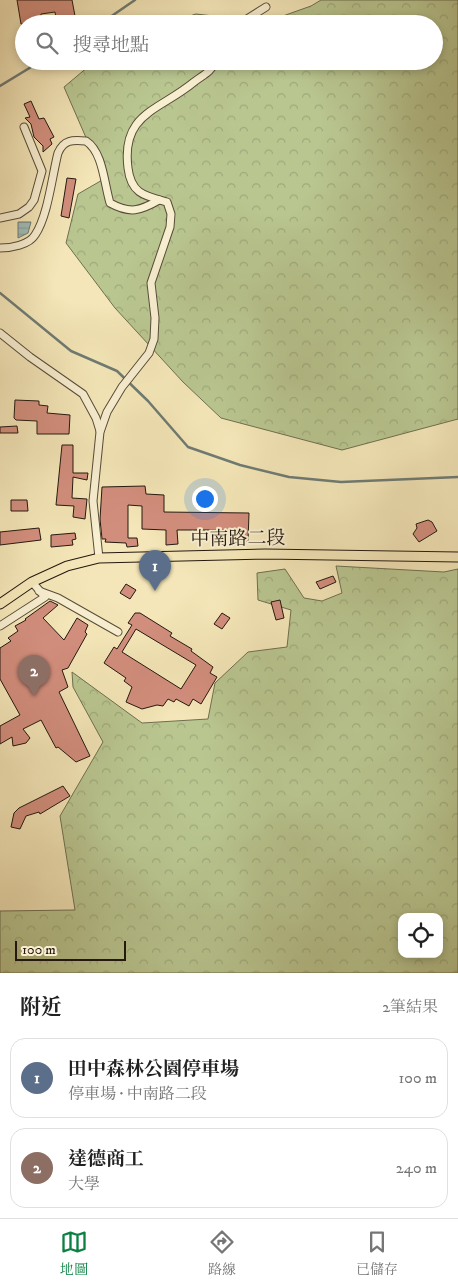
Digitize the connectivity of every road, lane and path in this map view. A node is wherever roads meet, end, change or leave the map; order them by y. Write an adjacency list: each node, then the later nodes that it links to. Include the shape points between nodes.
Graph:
1 (266, 7): 2 (street)
2 (253, 15)
3 (211, 70): 5 (street, via 182,93 146,114 131,130 127,162 131,182 138,193)
4 (24, 127): 6 (street, via 42,171 29,208)
5 (159, 200): 7 (street, via 141,210 120,209 110,203 98,153 86,141 66,142 58,153 35,236 17,247); 9 (street, via 168,202 171,214 170,227 151,283 154,339 149,353 107,412)
6 (0, 218)
7 (0, 248)
8 (0, 333): 9 (street, via 82,394)
9 (100, 432): 11 (street, via 93,501)
10 (458, 557): 11 (main road, 中南路二段, via 265,554)
11 (100, 558): 12 (main road, 中南路二段, via 67,566)
12 (32, 582): 13 (street); 14 (main road, 中南路二段)
13 (40, 591): 15 (street, via 45,597); 16 (street)
14 (0, 604)
15 (0, 626)
16 (118, 632)

